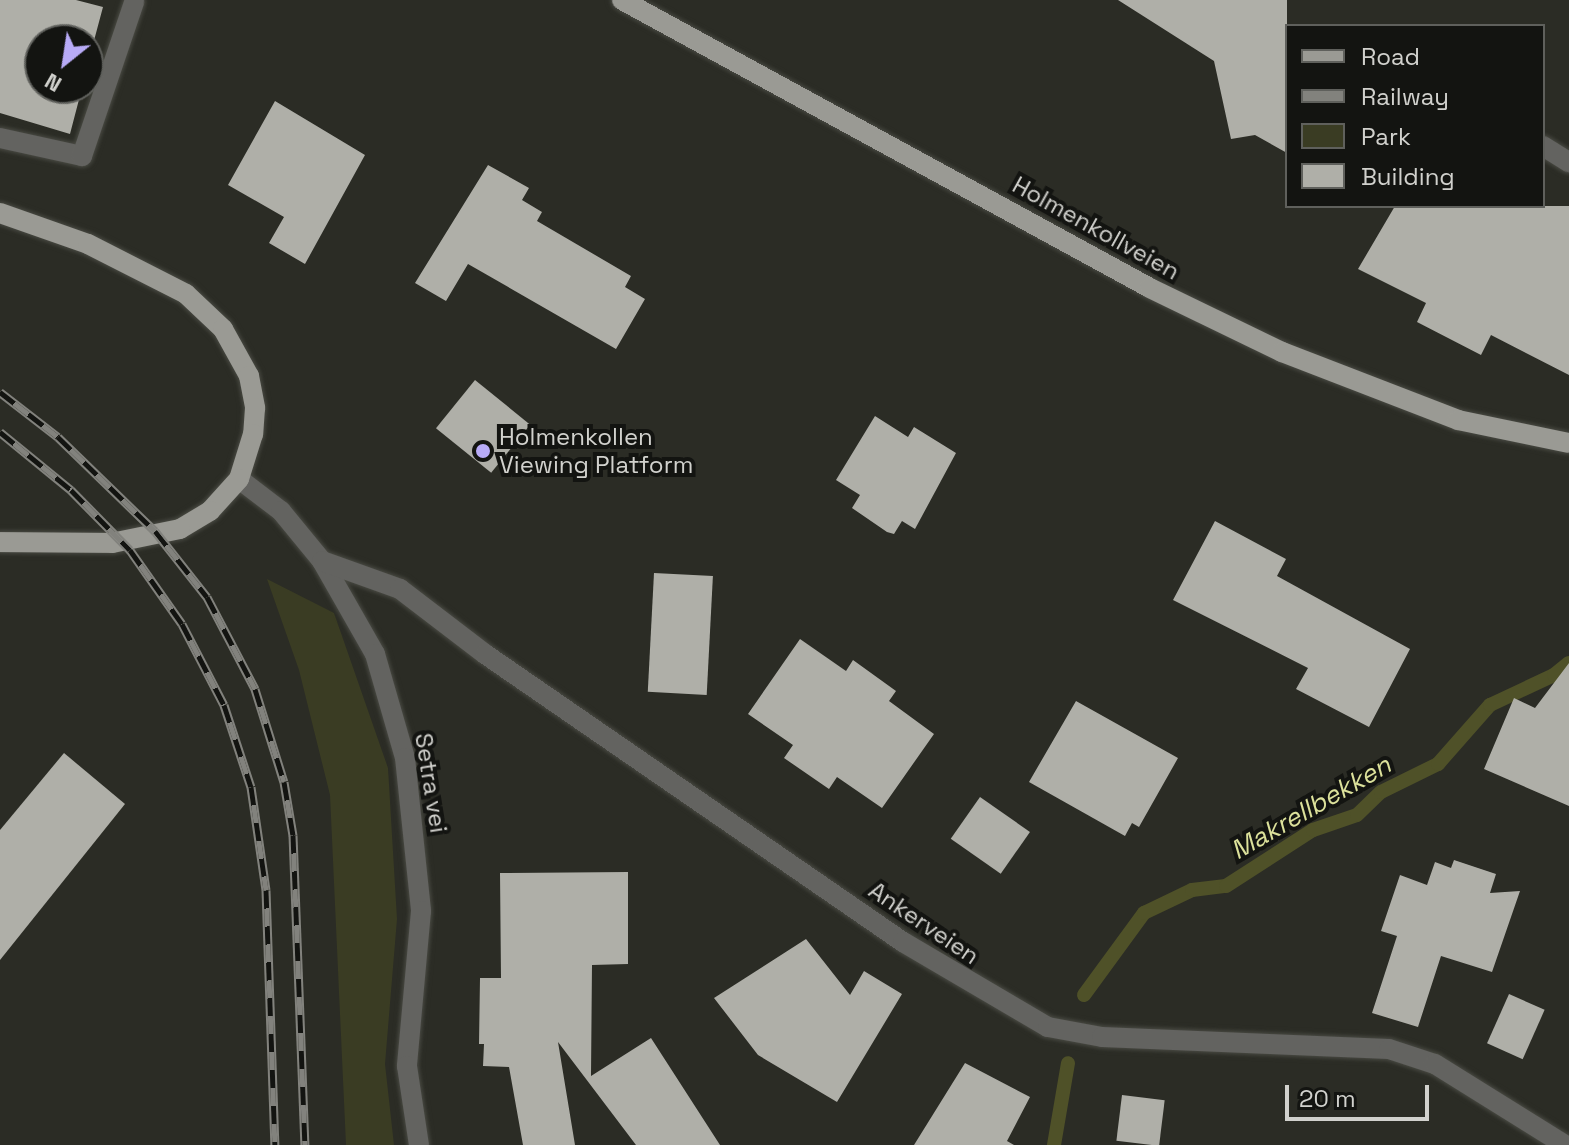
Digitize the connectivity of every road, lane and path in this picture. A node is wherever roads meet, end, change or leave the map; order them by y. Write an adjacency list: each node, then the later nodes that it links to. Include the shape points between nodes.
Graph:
1 (622, 0): 7 (main road, Holmenkollveien, via 1241,333 1404,403)
2 (134, 2): 3 (street, via 82,156)
3 (0, 138)
4 (1545, 147): 5 (street)
5 (1569, 162)
6 (0, 213): 8 (main road, via 88,244 186,294 223,329 249,376 255,408)
7 (1569, 443)
8 (239, 479): 9 (main road, via 210,511 180,529 145,539); 10 (street, Setra vei, via 281,511)
9 (0, 542)
10 (322, 561): 11 (street, Setra vei, via 375,654 405,758 421,911 407,1066); 12 (street, Ankerveien, via 400,589 485,654 903,942 1048,1027 1102,1037 1389,1049 1435,1064)
11 (419, 1145)
12 (1565, 1145)

